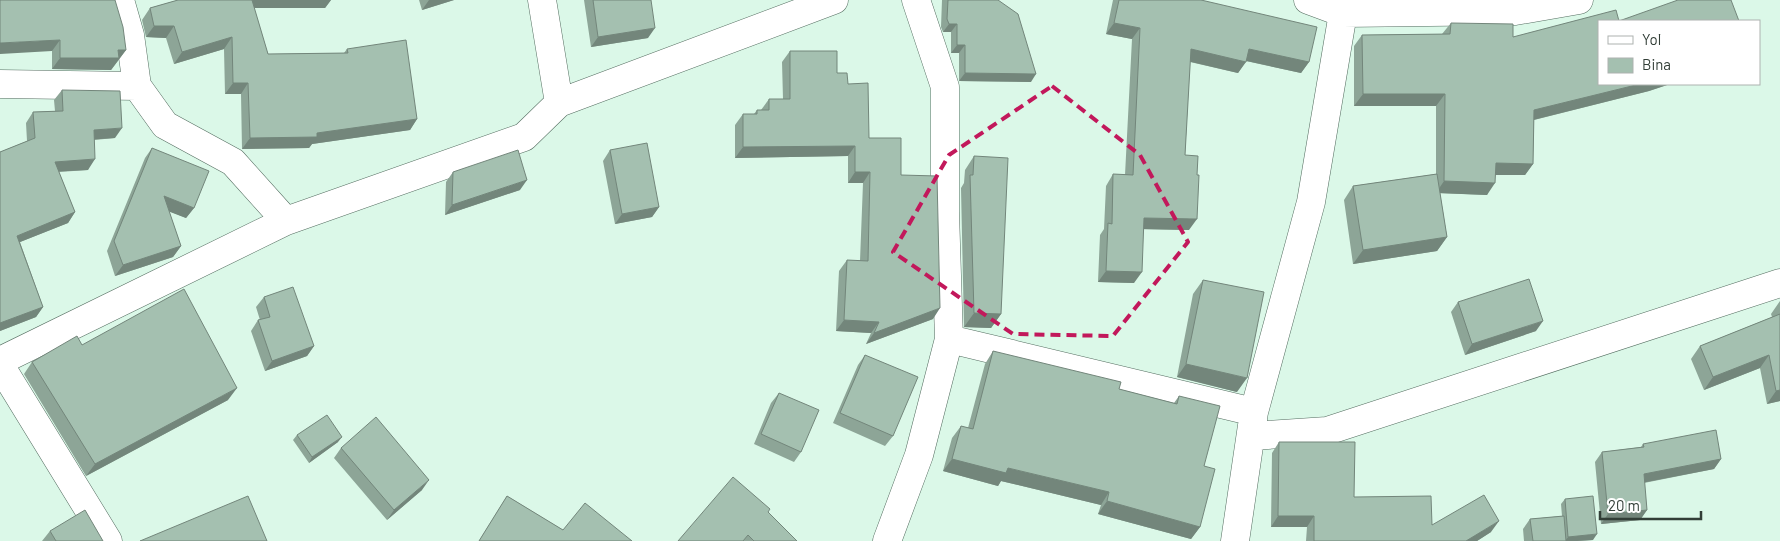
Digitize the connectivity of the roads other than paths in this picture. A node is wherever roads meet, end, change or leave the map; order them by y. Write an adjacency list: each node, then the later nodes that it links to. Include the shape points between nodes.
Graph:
1 (120, 0): 9 (street, via 130,35)
2 (542, 0): 10 (street)
3 (834, 0): 10 (street)
4 (916, 0): 13 (street, via 945,88)
5 (1308, 0): 7 (street)
6 (1579, 0): 7 (street, via 1515,11)
7 (1342, 13): 16 (street, via 1311,202)
8 (0, 84): 9 (street)
9 (137, 86): 11 (street, via 165,125 233,162)
10 (560, 103): 11 (street, via 524,137)
11 (286, 221): 14 (street)
12 (1780, 284): 16 (street, via 1327,431)
13 (950, 339): 16 (street); 18 (street, via 919,455)
14 (0, 361)
15 (0, 365): 17 (street)
16 (1252, 424): 19 (street)
17 (108, 541)
18 (887, 541)
19 (1235, 541)

